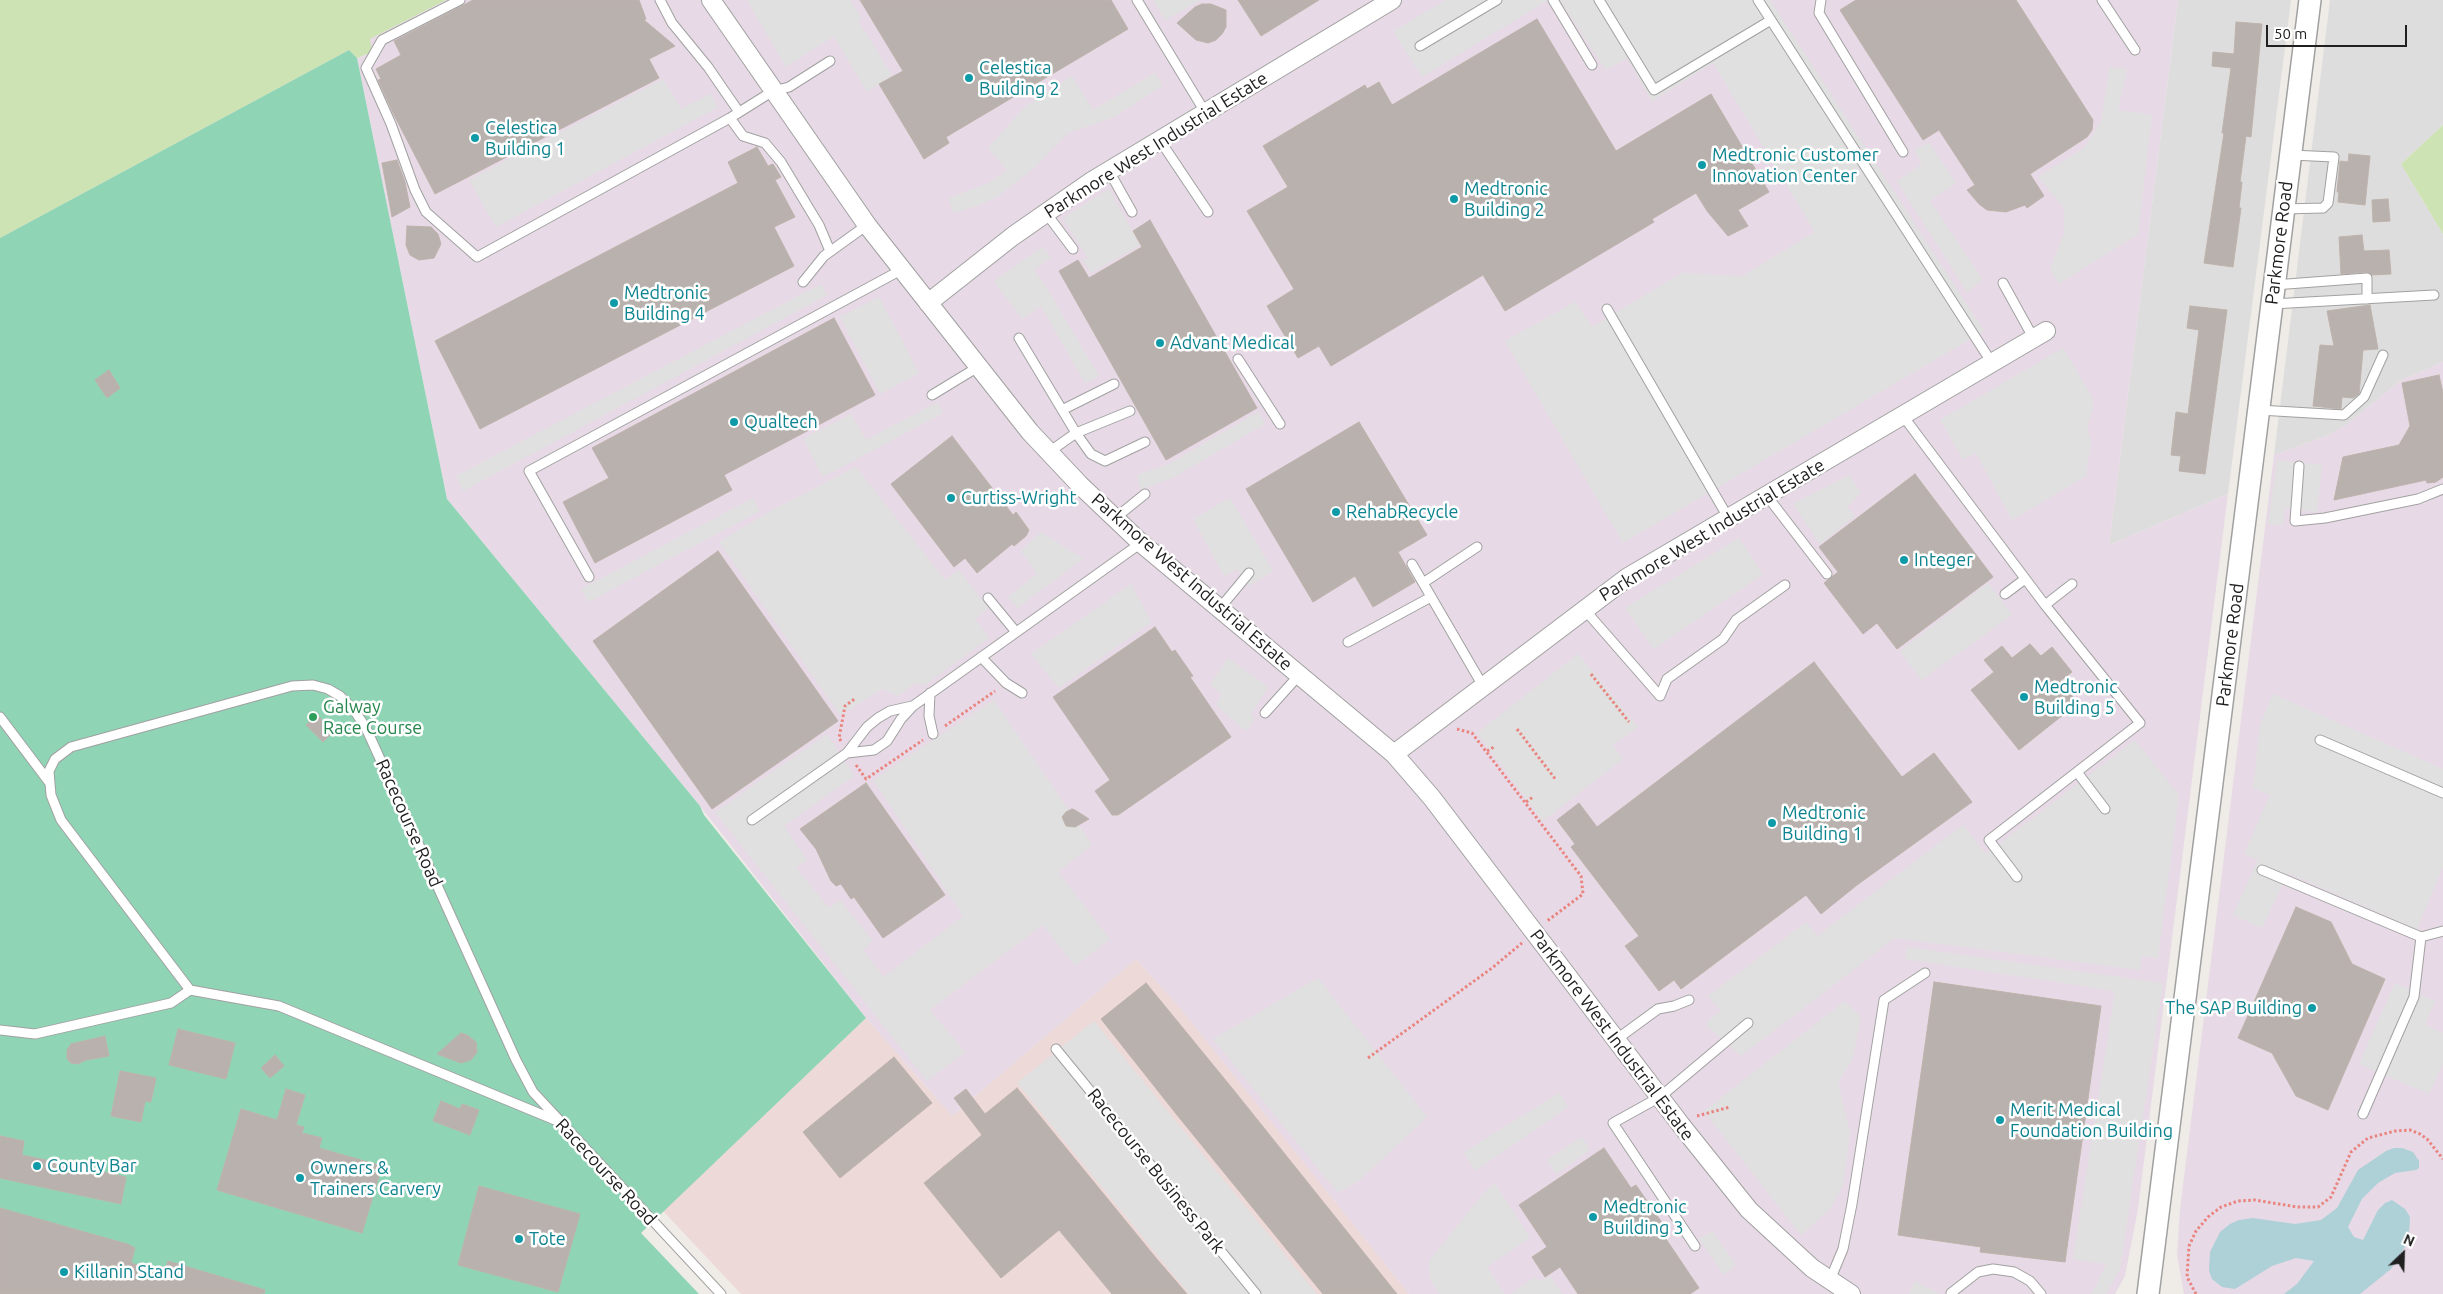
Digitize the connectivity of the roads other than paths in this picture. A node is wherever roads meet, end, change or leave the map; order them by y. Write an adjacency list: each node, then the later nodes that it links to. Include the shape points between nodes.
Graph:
1 (460, 0): 21 (lane, via 382,40 366,68 426,212 477,257)
2 (660, 0): 19 (lane, via 672,23)
3 (711, 0): 18 (street, Parkmore West Industrial Estate)
4 (1137, 0): 20 (lane)
5 (1392, 0): 20 (street, Parkmore West Industrial Estate)
6 (1497, 0): 14 (lane)
7 (1553, 0): 17 (lane)
8 (1599, 0): 13 (lane, via 1654,90)
9 (1758, 0): 13 (lane)
10 (1821, 0): 23 (lane, via 1819,13)
11 (2102, 0): 15 (lane)
12 (2310, 0): 24 (street, Parkmore Road)
13 (1771, 20): 45 (lane)
14 (1420, 46)
15 (2135, 50)
16 (830, 61): 18 (lane, via 789,86)
17 (1592, 65)
18 (773, 91): 19 (lane); 30 (street, Parkmore West Industrial Estate)
19 (739, 112): 21 (lane)
20 (1206, 112): 22 (street, Parkmore West Industrial Estate)
21 (730, 118): 32 (lane, via 743,136 765,143 780,162 819,225)
22 (1159, 139): 25 (street, Parkmore West Industrial Estate); 28 (lane)
23 (1903, 152)
24 (2290, 155): 26 (street, Parkmore Road); 26 (lane, via 2334,158 2328,203 2323,208)
25 (1110, 171): 27 (lane); 29 (street, Parkmore West Industrial Estate)
26 (2284, 209): 36 (street, Parkmore Road)
27 (1132, 212)
28 (1208, 212)
29 (1046, 213): 31 (lane); 39 (street, Parkmore West Industrial Estate)
30 (867, 225): 32 (lane); 33 (street, Parkmore West Industrial Estate)
31 (1073, 249)
32 (830, 251): 34 (lane)
33 (901, 270): 39 (street, Parkmore West Industrial Estate); 68 (lane, via 529,471)
34 (804, 282)
35 (2003, 283): 41 (lane)
36 (2273, 294): 38 (lane); 38 (lane, via 2367,278); 50 (street, Parkmore Road)
37 (2434, 295): 38 (lane)
38 (2368, 299)
39 (928, 303): 46 (street, Parkmore West Industrial Estate)
40 (1607, 309): 62 (lane)
41 (2040, 335): 45 (street, Parkmore West Industrial Estate)
42 (1019, 338): 49 (lane)
43 (2383, 355): 50 (lane, via 2364,397 2344,416)
44 (1238, 359): 53 (lane)
45 (1992, 363): 52 (street, Parkmore West Industrial Estate)
46 (978, 367): 48 (lane); 56 (street, Parkmore West Industrial Estate)
47 (1114, 384): 49 (lane)
48 (932, 396)
49 (1062, 410): 54 (lane)
50 (2259, 410): 115 (street, Parkmore Road)
51 (1130, 411): 54 (lane)
52 (1903, 416): 60 (street, Parkmore West Industrial Estate); 69 (lane)
53 (1280, 424)
54 (1076, 433): 55 (lane, via 1091,454 1105,461); 56 (lane)
55 (1145, 442)
56 (1049, 452): 61 (street, Parkmore West Industrial Estate)
57 (2299, 466): 58 (lane, via 2295,521 2418,499)
58 (2443, 489)
59 (1145, 494): 61 (lane)
60 (1767, 496): 62 (street, Parkmore West Industrial Estate); 67 (lane)
61 (1114, 519): 63 (street, Parkmore West Industrial Estate)
62 (1729, 519): 78 (street, Parkmore West Industrial Estate, via 1628,577)
63 (1141, 543): 77 (street, Parkmore West Industrial Estate); 79 (lane)
64 (1477, 547): 70 (lane)
65 (1412, 564): 70 (lane)
66 (1249, 572): 77 (lane)
67 (1827, 574)
68 (590, 577)
69 (2025, 579): 73 (lane); 76 (lane)
70 (1423, 583): 74 (lane)
71 (2072, 584): 76 (lane)
72 (1785, 585): 78 (lane, via 1736,620 1723,639 1667,679 1660,696)
73 (2005, 594)
74 (1432, 597): 80 (lane); 83 (lane)
75 (988, 598): 79 (lane)
76 (2045, 605): 93 (lane, via 2140,723)
77 (1220, 608): 82 (street, Parkmore West Industrial Estate)
78 (1584, 609): 83 (street, Parkmore West Industrial Estate)
79 (1016, 632): 81 (lane)
80 (1348, 642)
81 (981, 657): 84 (lane); 85 (lane, via 1006,683)
82 (1300, 674): 87 (lane); 92 (street, Parkmore West Industrial Estate)
83 (1483, 686): 92 (street, Parkmore West Industrial Estate)
84 (930, 693): 86 (lane); 89 (lane, via 929,716)
85 (1022, 693)
86 (913, 706): 91 (lane, via 890,711 878,718); 91 (lane, via 887,741 874,750)
87 (1265, 713)
88 (0, 717): 94 (lane)
89 (933, 734)
90 (2320, 740): 95 (lane)
91 (847, 752): 97 (lane)
92 (1394, 754): 107 (street, Parkmore West Industrial Estate, via 1432,798)
93 (2077, 772): 96 (lane); 99 (lane, via 1989,840)
94 (49, 782): 103 (lane, via 60,820); 111 (lane, Racecourse Road, via 49,771 55,759 71,747 292,686 313,685 340,696 366,728 516,1060 533,1092)
95 (2443, 793)
96 (2105, 809)
97 (752, 820)
98 (2262, 870): 101 (lane)
99 (2017, 877)
100 (2443, 931): 101 (lane)
101 (2421, 937): 110 (lane, via 2414,996)
102 (1925, 974): 113 (lane, via 1884,1000 1852,1204 1843,1249)
103 (190, 990): 106 (lane, via 171,1003 36,1034); 111 (lane, via 279,1006)
104 (1689, 1000): 107 (lane, via 1658,1009)
105 (1748, 1023): 109 (lane)
106 (0, 1030)
107 (1617, 1039): 109 (street, Parkmore West Industrial Estate)
108 (1056, 1049): 117 (lane, Racecourse Business Park)
109 (1660, 1097): 112 (lane, via 1613,1123); 113 (street, Parkmore West Industrial Estate, via 1748,1210 1785,1245)
110 (2363, 1114)
111 (559, 1122): 116 (lane, Racecourse Road)
112 (1695, 1246)
113 (1830, 1280): 118 (street, Parkmore West Industrial Estate)
114 (1951, 1293): 119 (lane, via 1978,1272 1994,1269 2014,1272 2030,1281)
115 (2149, 1293)
116 (721, 1294)
117 (1256, 1294)
118 (1851, 1294)
119 (2041, 1294)

